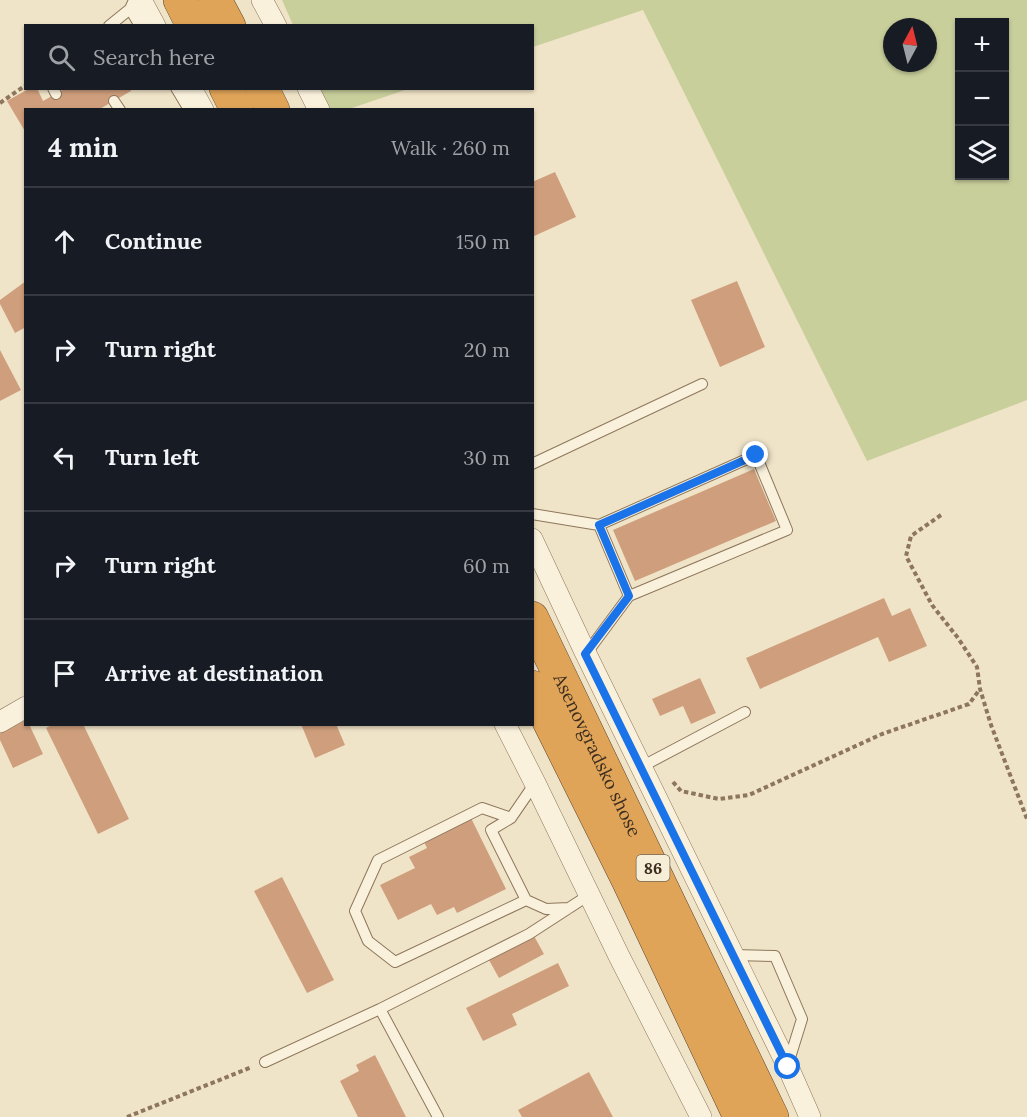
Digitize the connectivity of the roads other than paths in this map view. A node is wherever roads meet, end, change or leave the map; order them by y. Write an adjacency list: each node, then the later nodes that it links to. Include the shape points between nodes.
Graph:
1 (180, 0): 8 (highway)
2 (215, 0): 9 (highway)
3 (262, 0): 10 (street)
4 (135, 3): 5 (lane); 6 (lane); 7 (street)
5 (111, 24)
6 (140, 24)
7 (153, 24)
8 (193, 24)
9 (228, 24)
10 (275, 24)
11 (178, 90): 15 (lane)
12 (227, 90): 16 (highway)
13 (263, 90): 17 (highway)
14 (309, 90): 18 (street)
15 (191, 105)
16 (236, 108)
17 (272, 108)
18 (318, 108)
19 (702, 384): 20 (lane)
20 (534, 463)
21 (534, 514): 22 (lane)
22 (599, 525): 24 (lane); 24 (lane, via 756,455 787,530)
23 (534, 543): 26 (street)
24 (629, 596): 26 (lane)
25 (534, 622): 45 (highway, Asenovgradsko shose / 86)
26 (585, 654): 32 (street)
27 (534, 691): 44 (highway, Asenovgradsko shose / 86)
28 (24, 709): 30 (street)
29 (745, 712): 32 (lane)
30 (0, 722)
31 (506, 726): 33 (street)
32 (647, 764): 38 (street)
33 (535, 783): 34 (lane); 35 (street)
34 (511, 818): 36 (lane, via 491,830); 36 (lane, via 482,808 378,860 355,911 368,941 395,962)
35 (590, 896): 37 (lane); 43 (street)
36 (526, 900): 37 (lane, via 546,909)
37 (569, 908): 39 (lane, via 529,934)
38 (733, 955): 41 (street); 41 (lane, via 775,956 802,1019)
39 (380, 1009): 40 (lane); 42 (lane)
40 (265, 1062)
41 (788, 1067): 46 (street)
42 (438, 1117)
43 (701, 1117)
44 (741, 1117)
45 (772, 1117)
46 (810, 1117)

